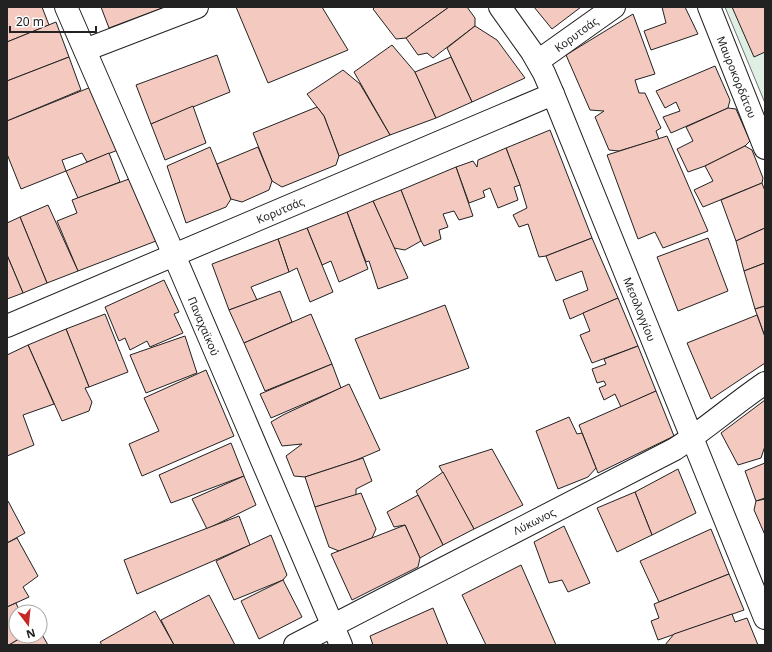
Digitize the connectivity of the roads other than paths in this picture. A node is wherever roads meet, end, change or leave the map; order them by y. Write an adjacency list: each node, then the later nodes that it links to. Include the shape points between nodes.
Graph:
1 (66, 7): 6 (street, Παναχαϊκού)
2 (197, 7): 6 (street)
3 (500, 7): 7 (street, Μεσολογγίου)
4 (614, 7): 7 (street, Κορυτσάς)
5 (709, 7): 9 (street, Μαυροκορδάτου)
6 (85, 50): 10 (street, Παναχαϊκού)
7 (538, 61): 8 (street, Μεσολογγίου)
8 (553, 94): 10 (street, Κορυτσάς); 13 (street, Μεσολογγίου)
9 (765, 148)
10 (174, 255): 11 (street, Κορυτσάς); 15 (street, Παναχαϊκού)
11 (7, 326)
12 (765, 383): 13 (street, Λύκωνος)
13 (692, 438): 14 (street, Μεσολογγίου); 15 (street, Λύκωνος)
14 (765, 618)
15 (333, 625): 16 (street, Λύκωνος); 17 (street, Παναχαϊκού)
16 (295, 645)
17 (341, 645)

